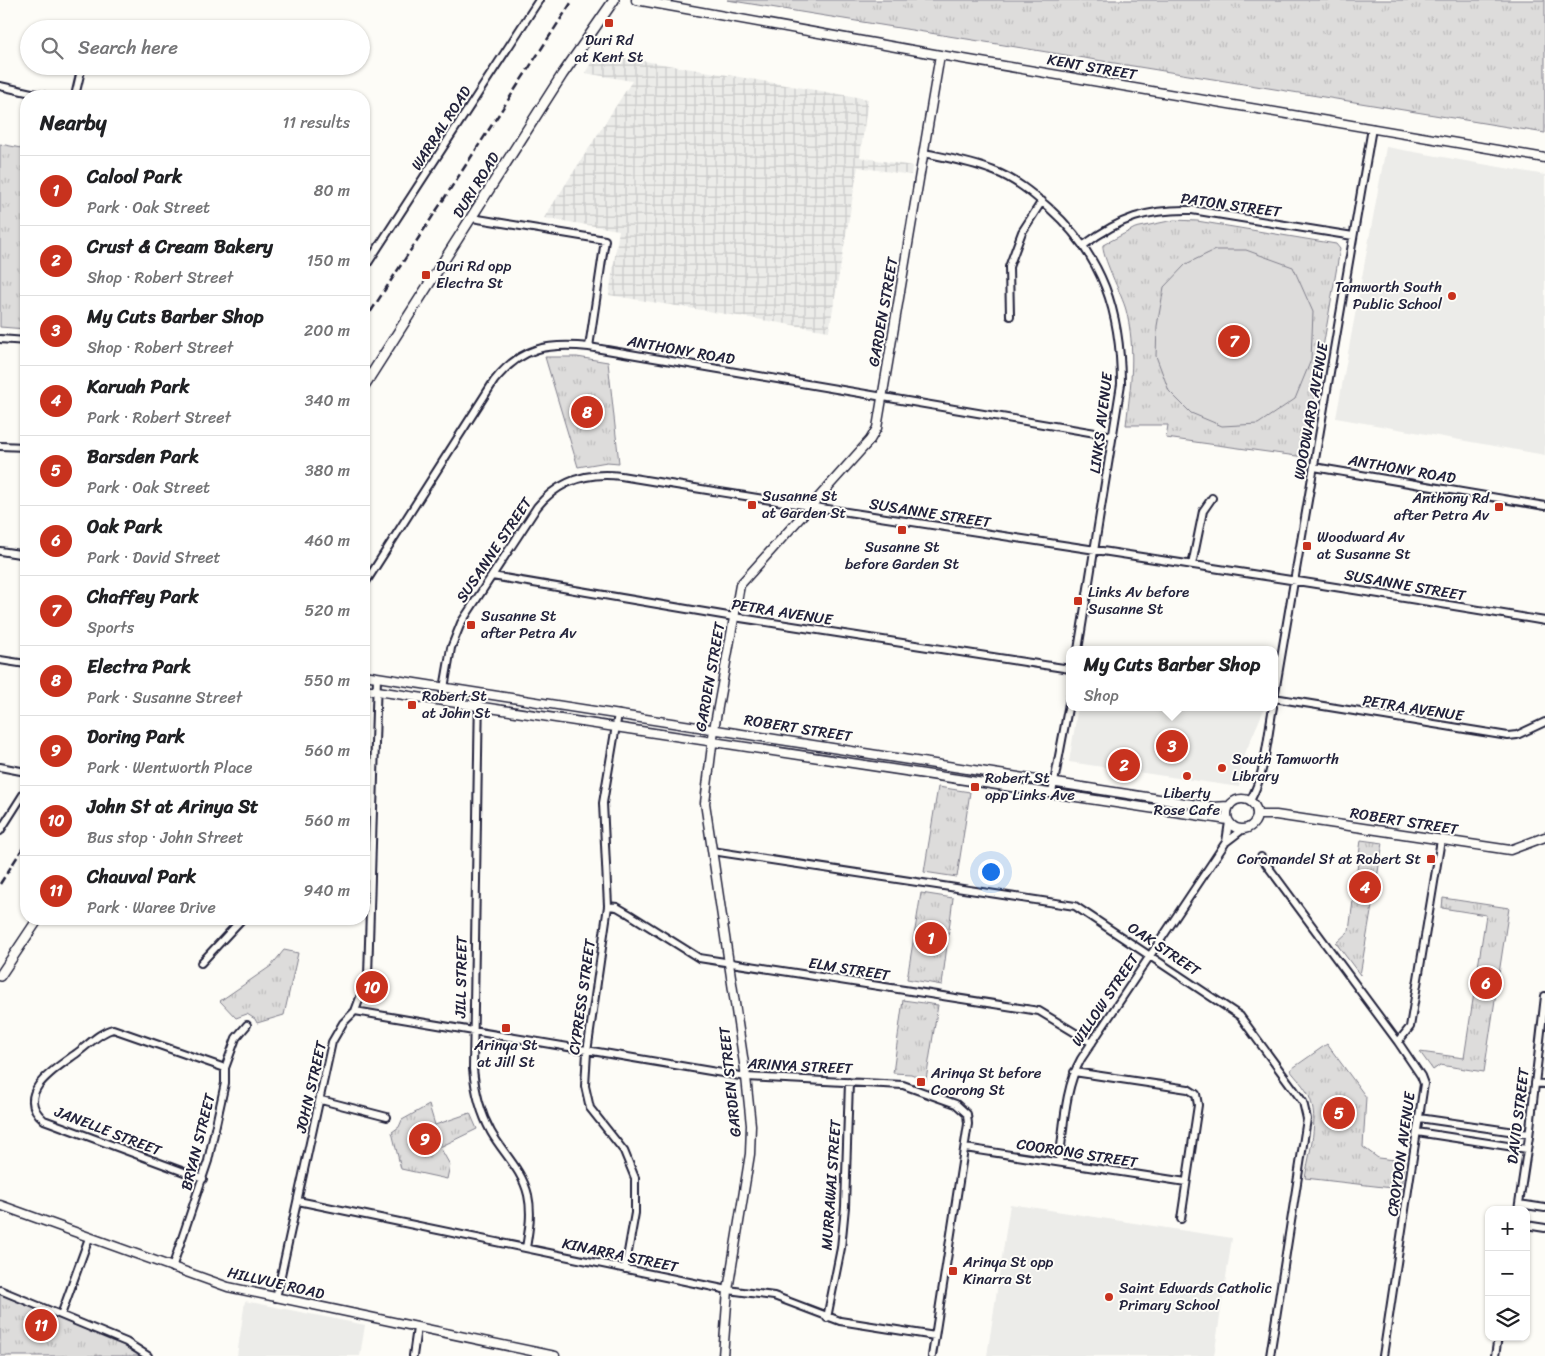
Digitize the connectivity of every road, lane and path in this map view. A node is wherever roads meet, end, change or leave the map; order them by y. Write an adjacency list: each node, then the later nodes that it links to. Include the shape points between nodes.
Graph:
1 (539, 0): 16 (street, WARRAL ROAD)
2 (614, 0): 13 (main road, DURI ROAD, via 562,75)
3 (636, 0): 4 (street, KENT STREET)
4 (940, 55): 9 (street, KENT STREET); 10 (street, GARDEN STREET)
5 (80, 75): 8 (street)
6 (0, 86): 7 (street)
7 (20, 90)
8 (76, 90)
9 (1372, 128): 11 (street, KENT STREET); 14 (street, WOODWARD AVENUE)
10 (924, 153): 12 (street, LINKS AVENUE, via 995,171); 22 (street, GARDEN STREET)
11 (1545, 158)
12 (1042, 201): 15 (street, LINKS AVENUE); 17 (street, via 1022,232 1009,267)
13 (472, 218): 20 (street, via 605,240); 21 (main road, DURI ROAD)
14 (1353, 236): 15 (street, PATON STREET, via 1170,209 1124,220); 26 (street, WOODWARD AVENUE)
15 (1084, 244): 23 (street, LINKS AVENUE, via 1108,293 1120,343 1121,384)
16 (370, 260)
17 (1010, 316)
18 (0, 340): 19 (street)
19 (20, 341)
20 (589, 347): 22 (street, ANTHONY ROAD); 34 (street, ANTHONY ROAD, via 545,346 520,356 500,374)
21 (370, 377)
22 (883, 397): 23 (street, ANTHONY ROAD); 29 (street, GARDEN STREET, via 874,434)
23 (1113, 436): 30 (street, LINKS AVENUE)
24 (0, 446): 25 (street)
25 (20, 447)
26 (1314, 467): 28 (street, ANTHONY ROAD); 36 (street, WOODWARD AVENUE)
27 (1212, 498): 33 (street, via 1202,511)
28 (1545, 506)
29 (808, 507): 30 (street, SUSANNE STREET); 35 (street, SUSANNE STREET, via 621,476 581,476 545,497); 37 (street, GARDEN STREET, via 742,581)
30 (1095, 550): 33 (street, SUSANNE STREET); 39 (street, LINKS AVENUE)
31 (0, 551): 32 (street)
32 (20, 554)
33 (1192, 564): 36 (street, SUSANNE STREET)
34 (370, 576)
35 (492, 576): 37 (street, PETRA AVENUE); 46 (street, SUSANNE STREET, via 461,623 451,648)
36 (1295, 579): 38 (street, SUSANNE STREET); 43 (street, WOODWARD AVENUE)
37 (734, 617): 42 (street, PETRA AVENUE); 58 (street, GARDEN STREET)
38 (1545, 621)
39 (1079, 646)
40 (0, 660): 41 (street)
41 (20, 663)
42 (1066, 668)
43 (1278, 675)
44 (370, 676): 45 (street, ROBERT STREET)
45 (377, 677): 46 (street, ROBERT STREET); 48 (street, JOHN STREET)
46 (444, 687): 49 (street, ROBERT STREET); 51 (street, SUSANNE STREET)
47 (370, 690): 48 (street, ROBERT STREET)
48 (377, 691): 51 (street, ROBERT STREET); 84 (street, JOHN STREET, via 369,966 366,985)
49 (480, 693): 52 (street, JILL STREET); 55 (street, ROBERT STREET)
50 (1278, 699): 56 (street, PETRA AVENUE, via 1508,736)
51 (442, 700): 52 (street, ROBERT STREET)
52 (479, 706): 57 (street, ROBERT STREET); 86 (street, JILL STREET)
53 (1068, 711): 62 (street)
54 (1272, 711): 65 (street, via 1263,769)
55 (618, 714): 57 (street, CYPRESS STREET); 58 (street, ROBERT STREET)
56 (1545, 722)
57 (616, 727): 59 (street, ROBERT STREET); 76 (street, CYPRESS STREET, via 603,803)
58 (714, 729): 59 (street, GARDEN STREET); 62 (street, ROBERT STREET)
59 (713, 742): 63 (street, ROBERT STREET); 74 (street, GARDEN STREET, via 704,795)
60 (0, 767): 61 (street)
61 (20, 771)
62 (1054, 782): 63 (street); 66 (street, ROBERT STREET, via 1206,806)
63 (1052, 793): 68 (street, ROBERT STREET)
64 (20, 799): 70 (street)
65 (1250, 801): 66 (street, via 1236,800); 67 (street)
66 (1228, 806): 68 (street)
67 (1257, 814): 69 (street, via 1254,822); 72 (street, ROBERT STREET)
68 (1229, 821): 69 (street); 73 (street, WILLOW STREET)
69 (1243, 829): 73 (street, WILLOW STREET)
70 (0, 831)
71 (1545, 837): 72 (street, ROBERT STREET, via 1510,850)
72 (1441, 840): 87 (street, via 1410,1027)
73 (1226, 842): 79 (street, WILLOW STREET)
74 (712, 851): 79 (street, OAK STREET, via 1075,906); 80 (street, GARDEN STREET)
75 (1261, 857): 87 (street, CROYDON AVENUE)
76 (608, 906): 80 (street, ELM STREET, via 617,907 699,958); 89 (street, CYPRESS STREET)
77 (34, 925): 82 (main road)
78 (236, 925): 81 (street)
79 (1151, 955): 88 (street, WILLOW STREET); 131 (street, OAK STREET, via 1240,1016 1306,1110)
80 (728, 962): 88 (street, ELM STREET, via 1039,1011); 92 (street, GARDEN STREET)
81 (201, 963)
82 (0, 976)
83 (1545, 996): 94 (street, DAVID STREET)
84 (355, 1011): 86 (street, ARINYA STREET); 96 (street, JOHN STREET, via 332,1042)
85 (247, 1025): 90 (street, BRYAN STREET, via 236,1038)
86 (472, 1031): 89 (street, ARINYA STREET); 115 (street, JILL STREET, via 474,1079 481,1112 523,1180 528,1195 530,1224)
87 (1398, 1042): 98 (street, CROYDON AVENUE, via 1424,1084)
88 (1092, 1044): 91 (street, WILLOW STREET)
89 (587, 1052): 92 (street, ARINYA STREET); 117 (street, CYPRESS STREET, via 585,1086 590,1108 624,1151 635,1178 636,1208)
90 (225, 1068): 104 (street, BRYAN STREET, via 225,1083); 104 (street, JANELLE STREET, via 113,1030 49,1074 34,1094 36,1110 44,1120)
91 (1074, 1072): 103 (street, WILLOW STREET); 105 (street, via 1188,1089 1196,1094 1198,1105)
92 (746, 1077): 93 (street, ARINYA STREET); 119 (street, GARDEN STREET, via 751,1144)
93 (849, 1082): 101 (street, ARINYA STREET, via 903,1086 956,1104 965,1110 969,1119); 122 (street, MURRAWAI STREET, via 845,1207 841,1248)
94 (1535, 1083): 95 (street); 100 (street, DAVID STREET)
95 (1545, 1084)
96 (320, 1100): 97 (street); 106 (street, JOHN STREET)
97 (387, 1117)
98 (1419, 1118): 99 (street, CROYDON AVENUE); 100 (street)
99 (1417, 1132): 102 (street); 132 (street, CROYDON AVENUE)
100 (1529, 1134): 102 (street, DAVID STREET)
101 (965, 1148): 103 (street, COORONG STREET); 124 (street, ARINYA STREET)
102 (1527, 1149): 108 (street, DAVID STREET)
103 (1059, 1162): 105 (street, COORONG STREET)
104 (203, 1179): 116 (street, BRYAN STREET)
105 (1186, 1182): 111 (street)
106 (298, 1201): 115 (street, KINARRA STREET); 120 (street, JOHN STREET)
107 (0, 1205): 114 (street, HILLVUE ROAD)
108 (1518, 1206)
109 (1530, 1207): 110 (street)
110 (1545, 1208)
111 (1181, 1219)
112 (1530, 1225): 113 (street)
113 (1545, 1228)
114 (89, 1238): 116 (street, HILLVUE ROAD); 121 (street)
115 (526, 1248): 117 (street, KINARRA STREET)
116 (172, 1268): 120 (street, HILLVUE ROAD, via 228,1288)
117 (625, 1269): 119 (street, KINARRA STREET)
118 (0, 1290): 121 (street)
119 (728, 1290): 122 (street, KINARRA STREET, via 774,1296); 129 (street, GARDEN STREET)
120 (276, 1298): 123 (street, HILLVUE ROAD)
121 (61, 1315): 126 (street, via 126,1342)
122 (827, 1318): 124 (street, KINARRA STREET)
123 (418, 1328): 127 (street); 128 (street, HILLVUE ROAD)
124 (936, 1336): 130 (street, ARINYA STREET)
125 (1497, 1341): 133 (street)
126 (148, 1356)
127 (412, 1356)
128 (555, 1356)
129 (723, 1356)
130 (932, 1356)
131 (1270, 1356)
132 (1383, 1356)
133 (1495, 1356)

